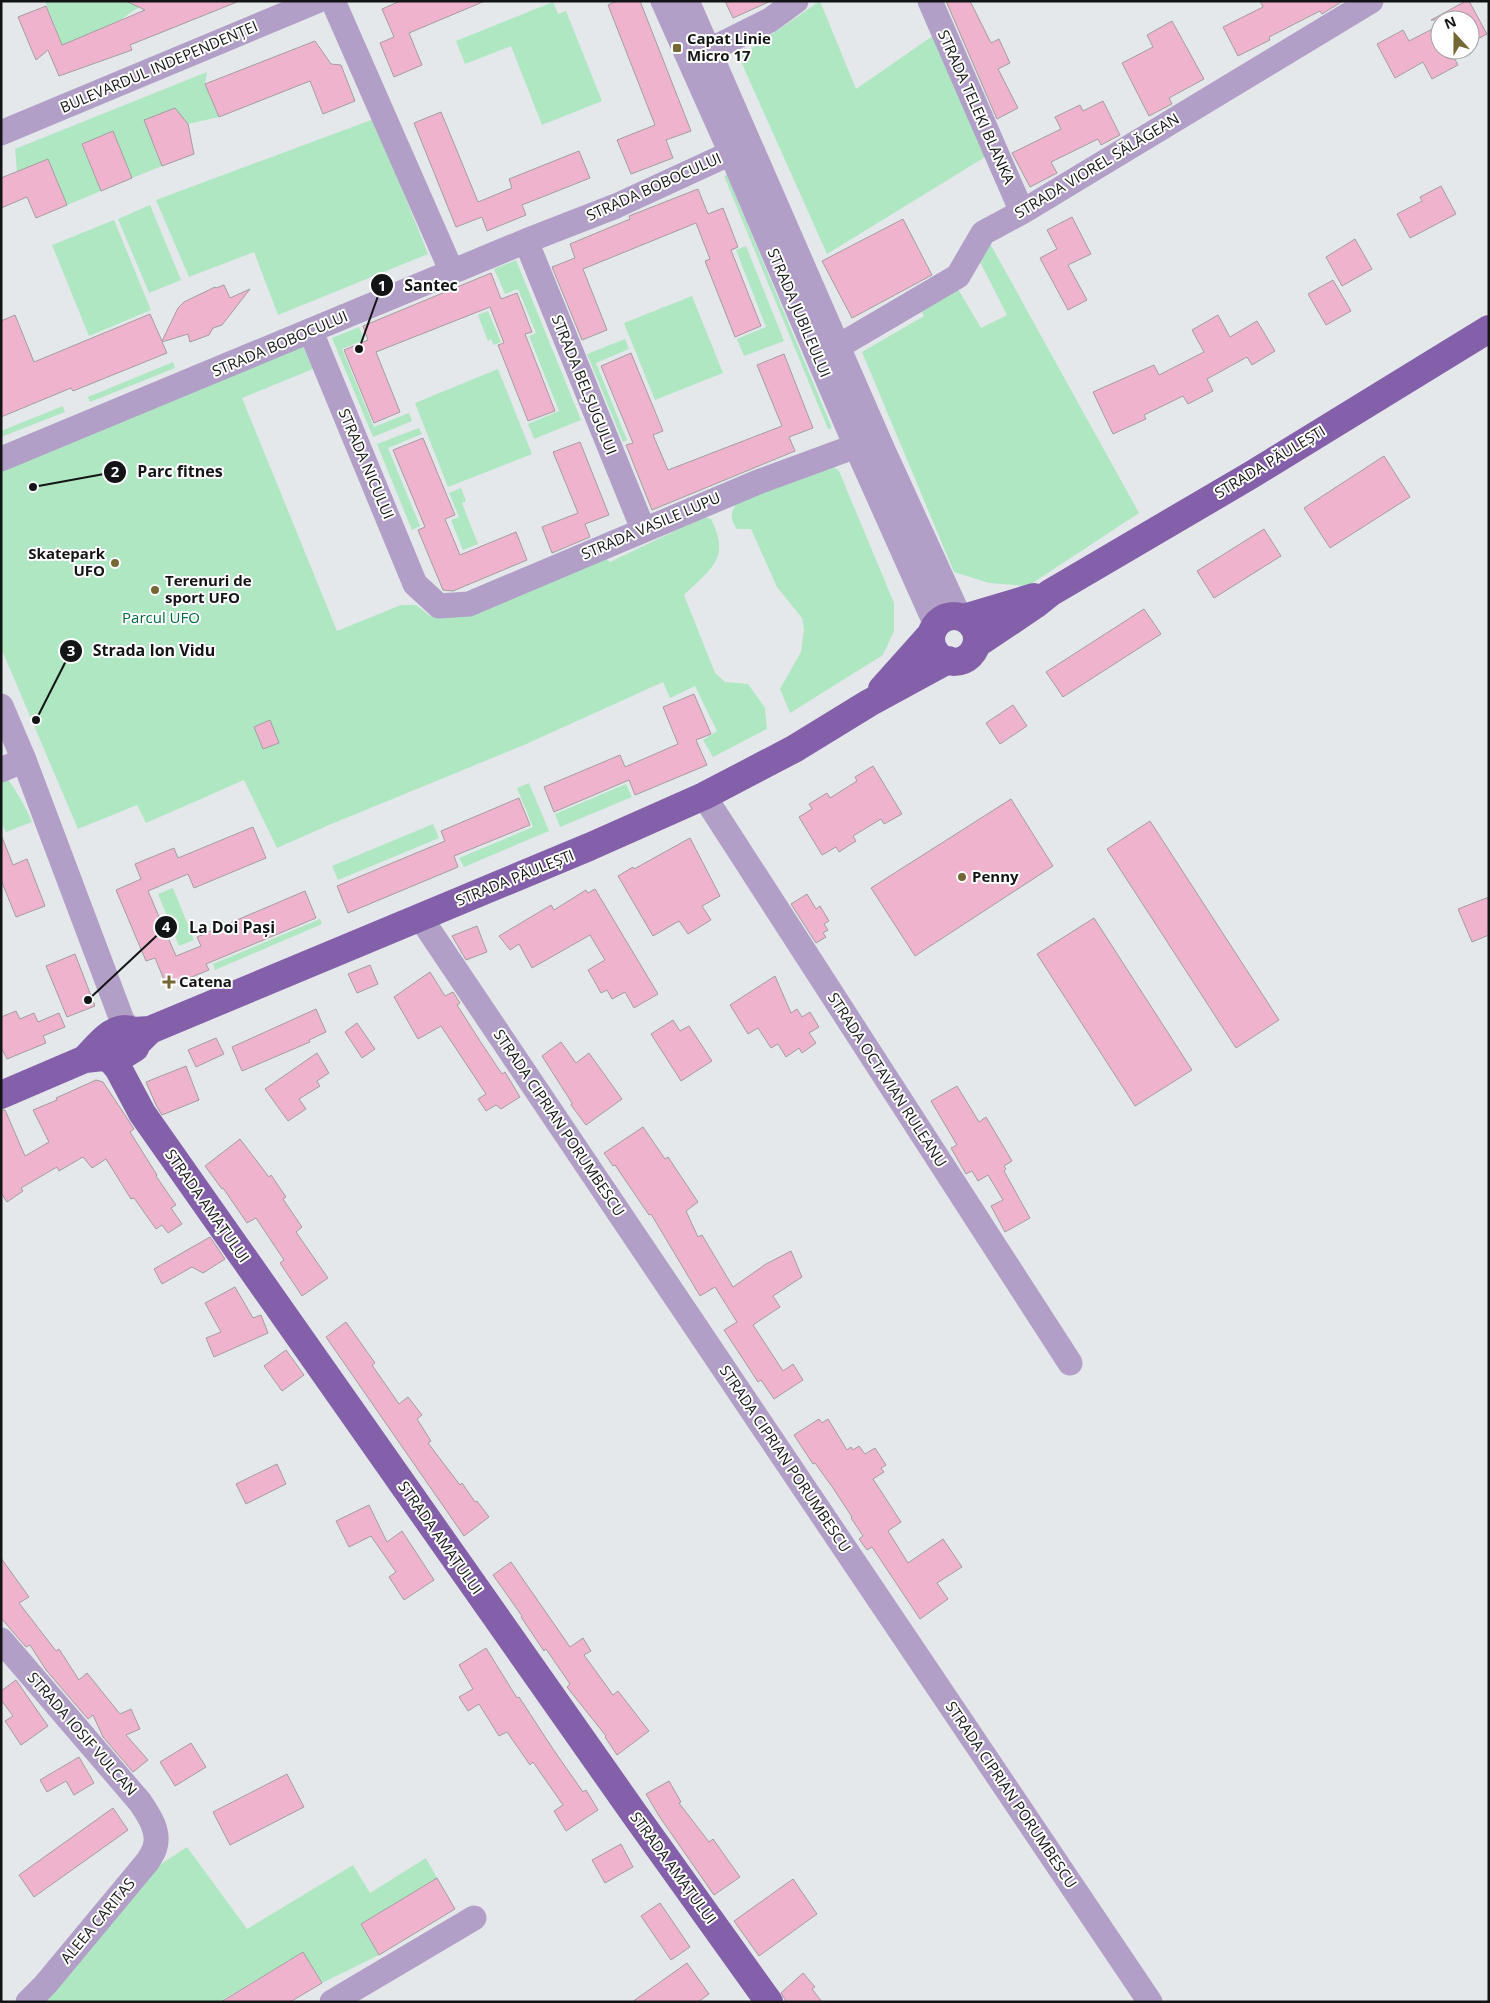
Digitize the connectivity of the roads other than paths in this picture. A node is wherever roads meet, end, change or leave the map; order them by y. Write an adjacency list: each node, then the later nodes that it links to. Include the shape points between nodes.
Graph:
1 (317, 1): 9 (street, BULEVARDUL INDEPENDENȚEI)
2 (333, 1): 13 (street)
3 (662, 1): 10 (street, STRADA JUBILEULUI)
4 (687, 1): 8 (street, STRADA JUBILEULUI)
5 (796, 1): 8 (street, via 770,20)
6 (930, 1): 11 (street, STRADA TELEKI BLANKA)
7 (1371, 1): 11 (street, STRADA VIOREL SĂLĂGEAN)
8 (708, 51): 10 (street, STRADA JUBILEULUI)
9 (1, 133)
10 (742, 152): 12 (street, STRADA BOBOCULUI); 16 (street, STRADA JUBILEULUI); 17 (street, STRADA JUBILEULUI)
11 (1022, 212): 16 (street, STRADA VIOREL SĂLĂGEAN, via 983,233 958,276)
12 (526, 241): 13 (street, STRADA BOBOCULUI); 20 (street, STRADA BELȘUGULUI)
13 (452, 272): 15 (street, STRADA BOBOCULUI)
14 (1489, 329): 23 (main road, STRADA PĂULEȘTI)
15 (311, 332): 19 (street, STRADA BOBOCULUI); 24 (street, STRADA NICULUI, via 415,584)
16 (839, 346): 18 (street, STRADA JUBILEULUI)
17 (856, 446): 18 (street, STRADA VASILE LUPU); 20 (street, STRADA VASILE LUPU); 22 (street, STRADA JUBILEULUI)
18 (883, 450): 21 (street, STRADA JUBILEULUI)
19 (1, 459)
20 (643, 529): 24 (street, STRADA VASILE LUPU, via 470,604 439,606)
21 (940, 575): 25 (street, via 975,601); 26 (street, STRADA JUBILEULUI)
22 (919, 589): 26 (street, STRADA JUBILEULUI); 29 (street, via 918,626)
23 (1050, 593): 25 (main road, STRADA PĂULEȘTI); 27 (main road, STRADA PĂULEȘTI)
24 (424, 594)
25 (1016, 602): 26 (main road, STRADA PĂULEȘTI)
26 (948, 623): 27 (main road, via 972,623); 28 (main road, via 934,648); 29 (main road, STRADA PĂULEȘTI)
27 (977, 644): 28 (main road, via 968,657)
28 (948, 660): 30 (main road, STRADA PĂULEȘTI)
29 (892, 678): 30 (main road, STRADA PĂULEȘTI)
30 (869, 703): 34 (main road, STRADA PĂULEȘTI)
31 (1, 706): 32 (street)
32 (24, 760): 33 (street); 36 (street)
33 (1, 770)
34 (704, 796): 35 (main road, STRADA PĂULEȘTI); 38 (street, STRADA OCTAVIAN RULEANU)
35 (420, 917): 36 (main road, STRADA PĂULEȘTI); 45 (street, STRADA CIPRIAN PORUMBESCU)
36 (119, 1044): 37 (main road, STRADA PĂULEȘTI); 42 (main road, STRADA AMAȚULUI, via 142,1113)
37 (1, 1095)
38 (1070, 1363)
39 (1, 1640): 40 (street, STRADA IOSIF VULCAN, via 140,1802)
40 (156, 1833): 43 (street, ALEEA CARITAS, via 156,1847 148,1861)
41 (474, 1918): 44 (street)
42 (766, 2001)
43 (28, 2002)
44 (332, 2002)
45 (1150, 2002)

